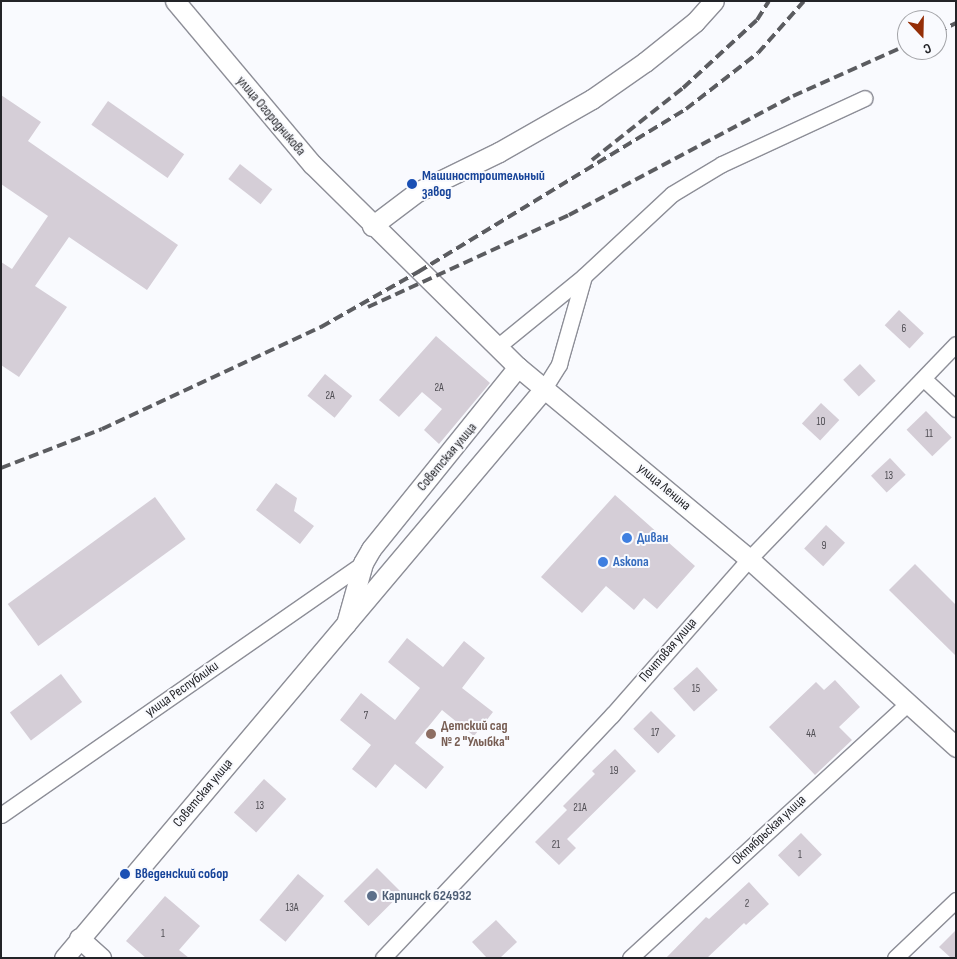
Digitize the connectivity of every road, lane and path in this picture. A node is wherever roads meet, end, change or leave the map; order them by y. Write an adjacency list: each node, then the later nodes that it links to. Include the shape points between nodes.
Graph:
1 (175, 1): 4 (street, улица Огородникова, via 312,164)
2 (714, 1): 4 (street, via 695,22 592,99 506,148 417,192)
3 (865, 98): 5 (street, via 722,164 672,194)
4 (372, 226): 7 (street, улица Ленина)
5 (584, 276): 7 (street); 10 (street, via 559,364)
6 (956, 344): 9 (street, Почтовая улица)
7 (497, 347): 8 (street, улица Ленина)
8 (518, 367): 10 (street, улица Ленина); 13 (street, Советская улица)
9 (924, 379): 11 (street); 12 (street, Почтовая улица)
10 (544, 390): 12 (street, улица Ленина); 14 (street, Советская улица)
11 (956, 409)
12 (749, 559): 15 (street, улица Ленина); 22 (street, Почтовая улица, via 612,715)
13 (363, 563): 14 (street, Советская улица); 17 (street, улица Республики)
14 (344, 630): 19 (street, Советская улица)
15 (908, 703): 16 (street, улица Ленина); 23 (street, Октябрьская улица)
16 (956, 748)
17 (1, 815)
18 (956, 900): 24 (street)
19 (79, 938): 20 (street, Советская улица); 21 (street)
20 (64, 958)
21 (101, 958)
22 (383, 958)
23 (630, 958)
24 (895, 958)

